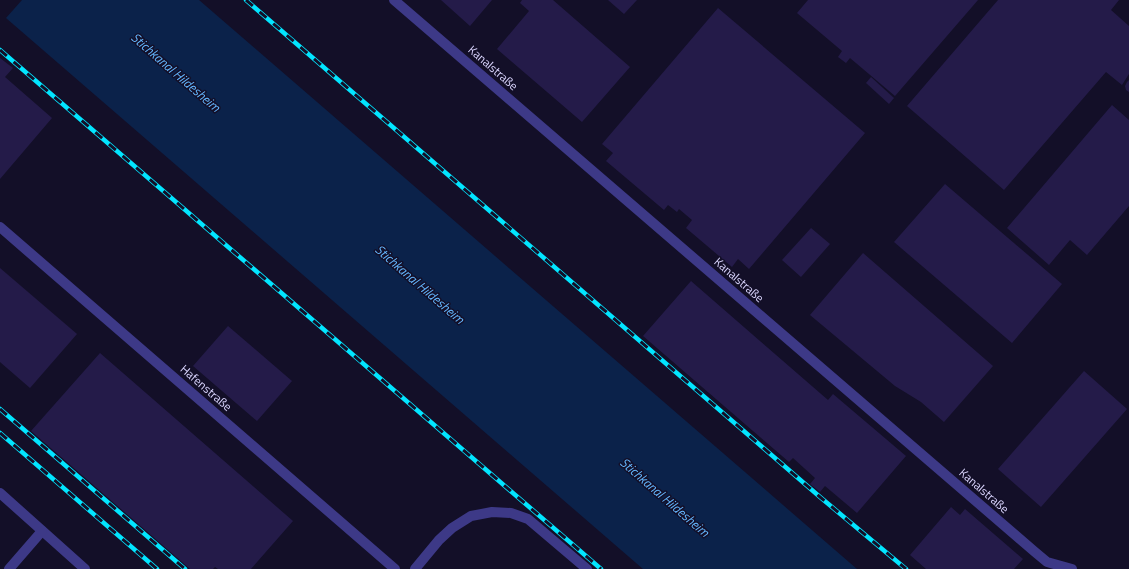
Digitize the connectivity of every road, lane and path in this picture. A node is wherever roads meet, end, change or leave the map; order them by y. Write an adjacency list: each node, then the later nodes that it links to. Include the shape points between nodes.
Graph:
1 (394, 0): 10 (street, Kanalstraße, via 1035,552 1047,562)
2 (0, 227): 7 (street, Hafenstraße)
3 (0, 493): 4 (street)
4 (42, 531): 5 (street); 6 (street)
5 (9, 569)
6 (85, 569)
7 (395, 569)
8 (415, 569): 9 (street, via 452,528 471,516 492,512 511,513 528,519)
9 (587, 569)
10 (1072, 569)

